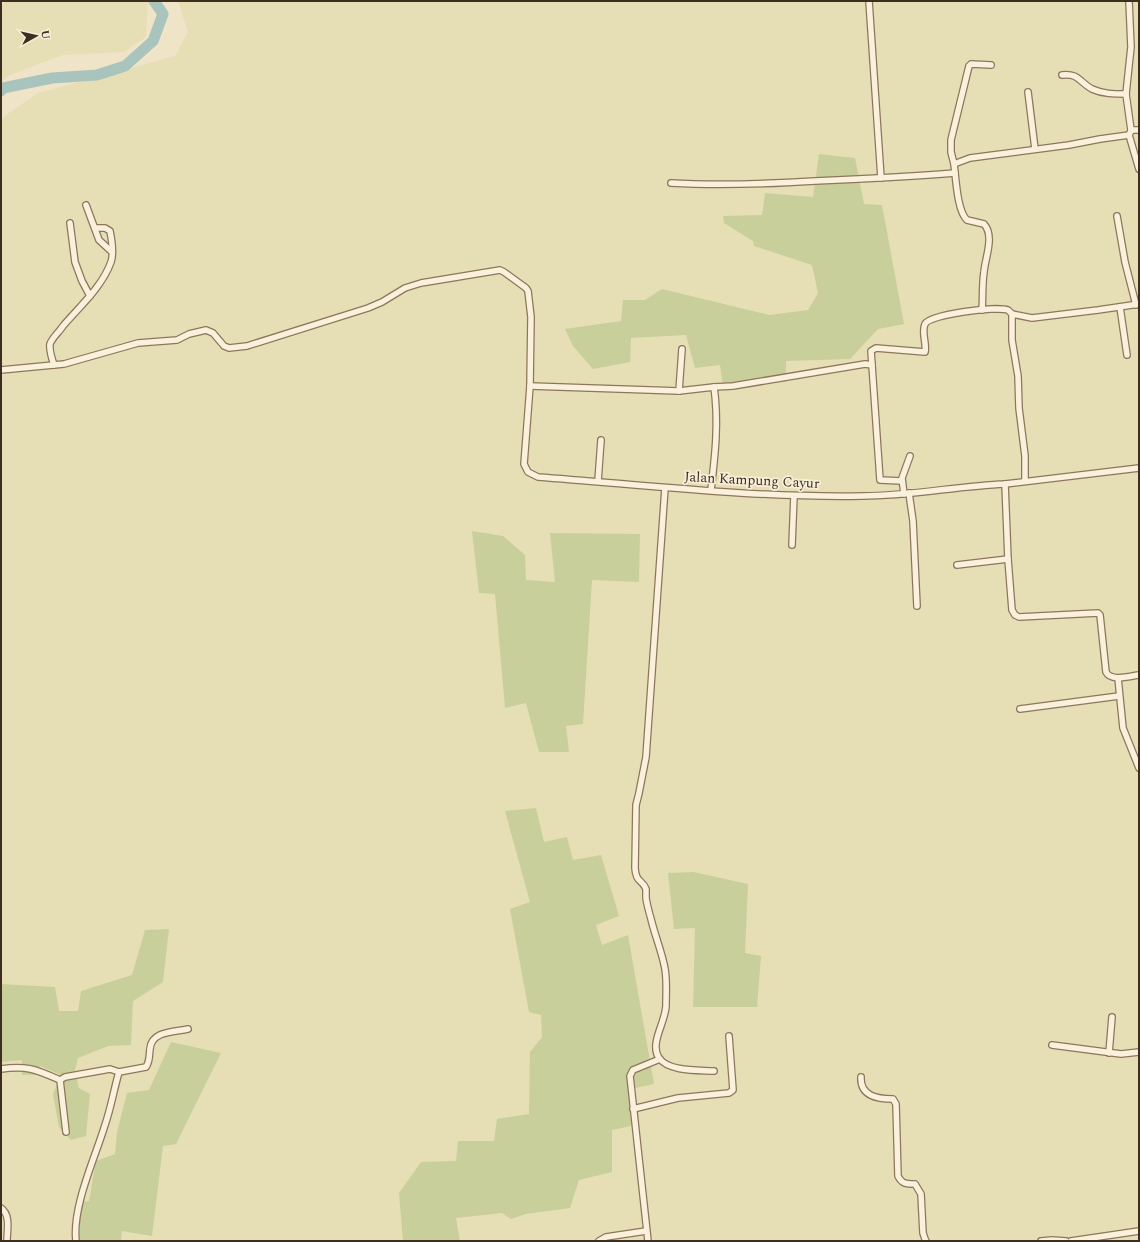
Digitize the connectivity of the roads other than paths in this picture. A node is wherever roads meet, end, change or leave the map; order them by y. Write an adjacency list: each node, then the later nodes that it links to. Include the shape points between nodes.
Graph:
1 (869, 1): 13 (street)
2 (1129, 1): 6 (street, via 1131,47)
3 (991, 65): 10 (street, via 969,66 951,140)
4 (1062, 75): 6 (street, via 1074,75 1100,92)
5 (1028, 92): 9 (street)
6 (1126, 94): 8 (street)
7 (1139, 130): 8 (street)
8 (1130, 132): 9 (street, via 1069,145); 11 (street)
9 (1035, 149): 10 (street, via 970,158)
10 (954, 164): 12 (street)
11 (1139, 169)
12 (955, 173): 13 (street); 23 (street, via 964,219 982,222 988,231 990,243 984,272)
13 (881, 178): 14 (street, via 718,185)
14 (671, 182)
15 (86, 205): 18 (street)
16 (1117, 216): 21 (street, via 1125,262)
17 (70, 223): 20 (street, via 75,262)
18 (94, 228): 19 (street, via 101,242); 19 (street, via 105,228 110,231)
19 (112, 252): 20 (street, via 108,268)
20 (90, 296): 27 (street, via 50,343)
21 (1137, 304): 22 (street)
22 (1120, 307): 24 (street, via 1032,318); 26 (street)
23 (982, 310): 24 (street, via 1008,310); 28 (street, via 950,314 929,320 924,330 925,352 876,348 871,351)
24 (1012, 314): 38 (street, via 1012,340 1018,376)
25 (682, 349): 32 (street)
26 (1127, 355)
27 (54, 365): 29 (street); 30 (street, Jalan Kampung Cayur, via 138,343 177,340 206,330 229,348 247,346 368,308 405,288 421,283 497,270 504,272 528,291 531,317)
28 (872, 365): 31 (street); 37 (street, via 880,480)
29 (1, 370)
30 (530, 386): 32 (street); 36 (street, Jalan Kampung Cayur, via 524,464 528,472 538,477)
31 (714, 387): 32 (street); 41 (street, via 717,409)
32 (679, 392)
33 (601, 440): 36 (street)
34 (910, 456): 37 (street)
35 (1139, 468): 38 (street, Jalan Kampung Cayur)
36 (598, 481): 40 (street, Jalan Kampung Cayur)
37 (902, 481): 42 (street)
38 (1025, 481): 39 (street, Jalan Kampung Cayur)
39 (1004, 484): 42 (street, Jalan Kampung Cayur); 45 (street)
40 (665, 488): 41 (street, Jalan Kampung Cayur); 59 (street, via 646,757 636,805 634,851 636,876 646,891 650,917 665,969 665,1016 656,1044)
41 (711, 490): 43 (street, Jalan Kampung Cayur)
42 (906, 494): 43 (street, Jalan Kampung Cayur); 47 (street, via 913,521)
43 (794, 496): 44 (street)
44 (792, 545)
45 (1008, 559): 46 (street); 49 (street, via 1012,610 1015,615 1019,617 1099,614 1106,672 1110,677)
46 (957, 565)
47 (917, 606)
48 (1139, 675): 49 (street)
49 (1118, 678): 50 (street)
50 (1119, 696): 51 (street); 52 (street, via 1123,728)
51 (1020, 709)
52 (1139, 768)
53 (1112, 1017): 58 (street)
54 (188, 1029): 62 (street, via 155,1037 146,1067)
55 (729, 1036): 65 (street, via 733,1090 731,1092 678,1098)
56 (1052, 1045): 58 (street)
57 (1139, 1052): 58 (street)
58 (1109, 1053)
59 (660, 1059): 61 (street, via 665,1064 675,1067); 65 (street, via 632,1072 630,1080)
60 (1, 1069): 64 (street, via 30,1068)
61 (714, 1071)
62 (119, 1072): 64 (street, via 110,1069); 71 (street, via 106,1123 78,1210)
63 (861, 1077): 74 (street, via 865,1092 872,1097 893,1099 896,1104 898,1176 901,1182 915,1184 920,1190 923,1233)
64 (60, 1080): 66 (street)
65 (633, 1110): 68 (street)
66 (66, 1132)
67 (1, 1208): 70 (street, via 7,1218)
68 (646, 1231): 72 (street, via 611,1236); 73 (street)
69 (1139, 1231): 77 (street)
70 (7, 1241)
71 (76, 1241)
72 (599, 1241)
73 (648, 1241)
74 (926, 1241)
75 (1041, 1241): 76 (street)
76 (1066, 1241)
77 (1071, 1241)

